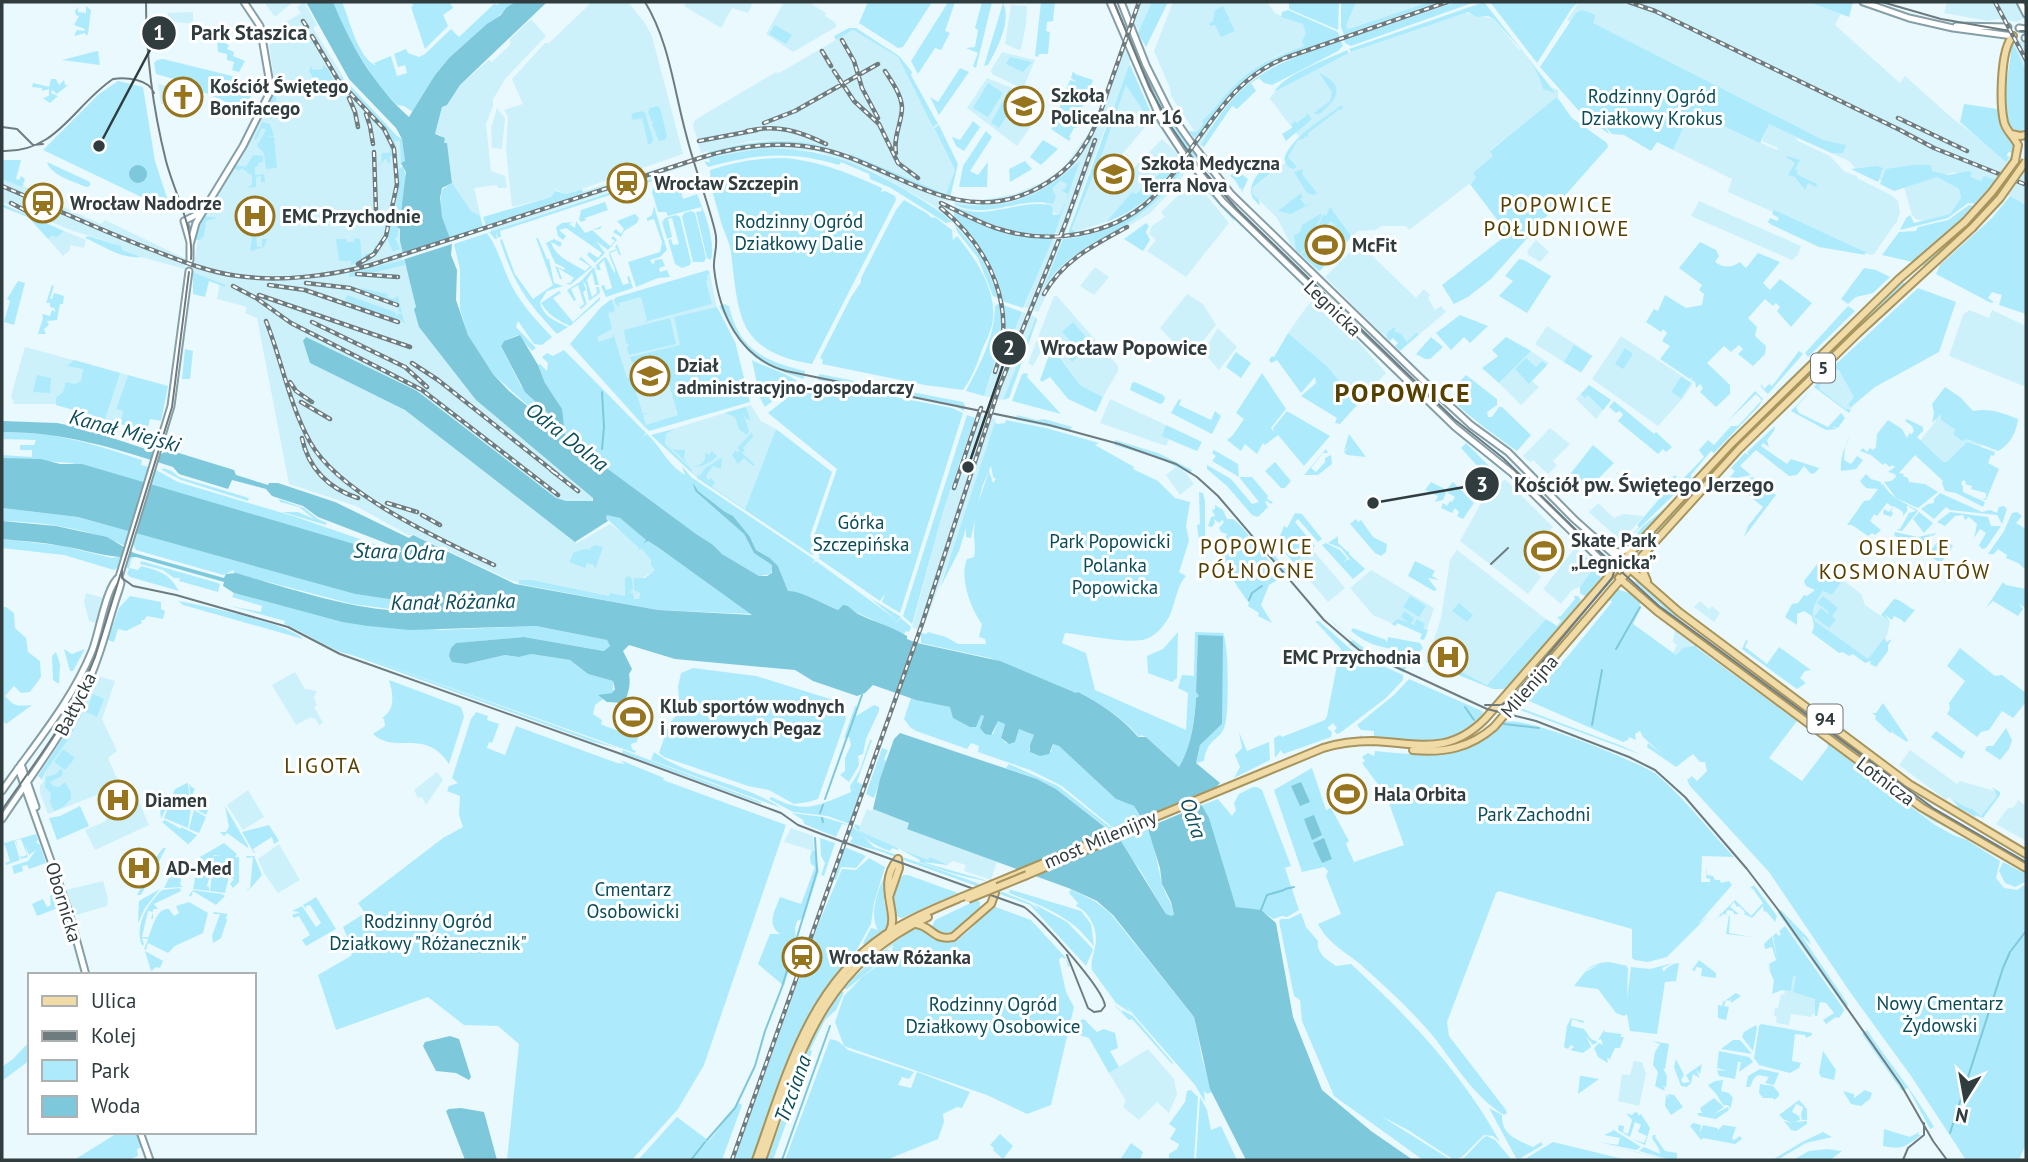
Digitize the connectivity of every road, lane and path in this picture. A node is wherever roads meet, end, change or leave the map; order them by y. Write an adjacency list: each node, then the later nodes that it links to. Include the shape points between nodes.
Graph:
1 (244, 2): 17 (main road, via 260,26 270,94)
2 (1110, 2): 26 (main road, Legnicka, via 1161,120 1221,200 1455,427 1510,471)
3 (1121, 2): 22 (main road, Legnicka, via 1169,111 1231,194 1395,354 1471,425 1508,452)
4 (1863, 2): 7 (main road)
5 (2020, 2): 6 (main road)
6 (2026, 14)
7 (1946, 26): 8 (main road); 9 (main road)
8 (2008, 27)
9 (2002, 34): 10 (main road); 11 (main road)
10 (2015, 37): 11 (main road)
11 (2007, 44): 12 (main road, via 2003,121)
12 (2010, 134): 13 (main road); 15 (main road, via 2018,145)
13 (2026, 135)
14 (2026, 142): 15 (main road, 5)
15 (2015, 161): 21 (main road, 5, bridge, via 1965,222 1732,443)
16 (2026, 161): 23 (main road, 5, bridge, via 1972,228 1739,449)
17 (201, 214): 18 (main road); 18 (main road, via 187,220)
18 (190, 245): 19 (main road)
19 (190, 260)
20 (189, 271): 27 (main road, via 173,396)
21 (1638, 545): 22 (main road, via 1621,552); 24 (main road, 5)
22 (1608, 550): 24 (main road, Legnicka)
23 (1645, 554): 25 (main road, 5); 29 (main road, via 1642,569)
24 (1622, 562): 25 (main road, Lotnicza); 26 (main road, 5)
25 (1630, 569): 28 (main road, 5); 29 (main road, Lotnicza)
26 (1613, 572): 28 (main road, 94); 30 (main road, Milenijna / 5, via 1480,725 1449,743)
27 (121, 575): 31 (main road, Bałtycka, via 111,586 82,672); 32 (main road, Bałtycka, via 86,686)
28 (1621, 580): 30 (main road, Milenijna / 5, via 1485,734 1457,748); 39 (main road, Lotnicza / 94, via 1921,807)
29 (1650, 587): 38 (main road, Lotnicza / 94, via 1905,781)
30 (1414, 748): 40 (main road, most Milenijny / 5, bridge, via 1360,743 1313,751)
31 (20, 766): 32 (main road, Obornicka); 33 (main road, Bałtycka)
32 (27, 784): 34 (main road, Bałtycka); 35 (main road, Obornicka); 37 (main road, Obornicka)
33 (2, 791)
34 (18, 796): 35 (main road); 36 (main road, Bałtycka)
35 (29, 797): 37 (main road, Obornicka)
36 (2, 819)
37 (41, 829): 48 (main road, Obornicka)
38 (2026, 854)
39 (2026, 868)
40 (965, 898): 43 (main road, most Milenijny / 5); 45 (main road, most Milenijny / 5)
41 (888, 899): 41 (main road, via 899,868 898,859 891,870); 44 (main road)
42 (982, 912): 46 (main road, via 953,937 939,937)
43 (936, 913): 45 (main road, 5); 46 (main road)
44 (893, 916): 45 (main road); 47 (main road)
45 (912, 922): 46 (main road); 47 (main road, 5); 52 (main road, 5, via 861,963 821,1012 798,1060)
46 (929, 930)
47 (889, 933): 51 (main road, 5, via 851,963 816,1009 794,1054)
48 (85, 973)
49 (141, 1134): 50 (main road)
50 (150, 1160)
51 (756, 1160)
52 (762, 1160)

